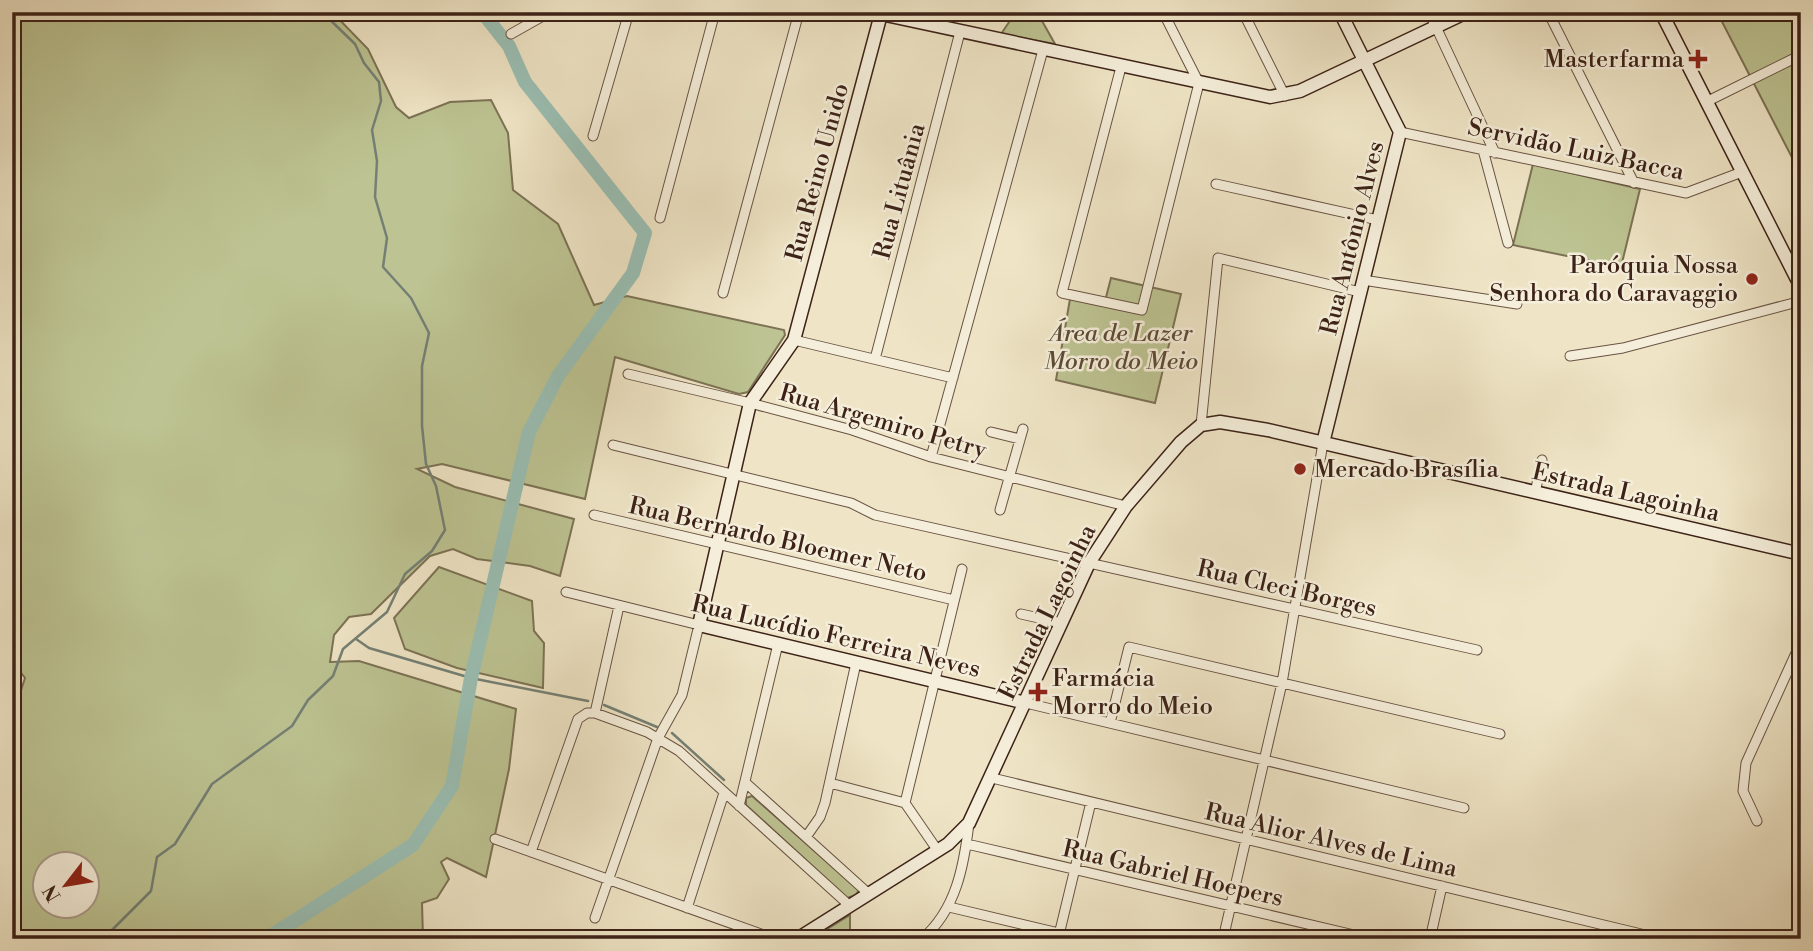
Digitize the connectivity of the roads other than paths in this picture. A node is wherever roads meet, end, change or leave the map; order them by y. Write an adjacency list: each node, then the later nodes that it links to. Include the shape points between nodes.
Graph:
1 (550, 12): 15 (street)
2 (629, 12): 24 (street)
3 (715, 12): 30 (street)
4 (799, 12): 36 (street)
5 (1163, 12): 20 (street)
6 (1243, 12): 21 (street)
7 (1340, 12): 18 (street, Rua Antônio Alves)
8 (1429, 12): 13 (street)
9 (1467, 12): 13 (street)
10 (1548, 12): 28 (street)
11 (1661, 12): 22 (street)
12 (877, 13): 14 (street); 39 (street, Rua Reino Unido)
13 (1436, 27): 18 (street); 26 (street)
14 (960, 32): 16 (street); 41 (street, Rua Lituânia)
15 (511, 34)
16 (1043, 50): 19 (street); 43 (street)
17 (1801, 55): 22 (street)
18 (1365, 61): 21 (street); 23 (street, Rua Antônio Alves)
19 (1121, 67): 20 (street); 20 (street, via 1062,293 1142,310)
20 (1199, 83): 21 (street, via 1256,96)
21 (1285, 96)
22 (1706, 102): 27 (street)
23 (1399, 132): 25 (street, Servidão Luiz Bacca); 31 (street, Rua Antônio Alves)
24 (593, 136)
25 (1483, 150): 26 (street, Servidão Luiz Bacca); 32 (street)
26 (1495, 153): 28 (street, Servidão Luiz Bacca)
27 (1742, 172): 28 (street, Servidão Luiz Bacca, via 1686,193); 33 (street)
28 (1634, 183)
29 (1216, 184): 31 (street)
30 (660, 218)
31 (1378, 220): 34 (street, Rua Antônio Alves)
32 (1508, 243)
33 (1795, 263): 35 (street)
34 (1362, 286): 38 (street); 45 (street, via 1218,258); 47 (street, Rua Antônio Alves)
35 (1801, 287)
36 (723, 293)
37 (1801, 301): 40 (street, via 1623,348)
38 (1517, 304)
39 (794, 340): 41 (street); 44 (street, Rua Reino Unido)
40 (1570, 356)
41 (875, 359): 43 (street)
42 (628, 374): 44 (street, Rua Argemiro Petry)
43 (953, 378): 49 (street)
44 (750, 403): 49 (street, Rua Argemiro Petry); 51 (street)
45 (1201, 425): 47 (street, Estrada Lagoinha, via 1230,422); 54 (street, Estrada Lagoinha)
46 (991, 432): 52 (street, via 1021,434)
47 (1323, 443): 53 (street, Estrada Lagoinha); 64 (street)
48 (613, 445): 51 (street, Rua Cleci Borges)
49 (931, 457): 52 (street, Rua Argemiro Petry)
50 (1542, 460): 53 (street)
51 (733, 474): 57 (street); 59 (street, Rua Cleci Borges, via 851,503 875,515)
52 (1009, 477): 54 (street, Rua Argemiro Petry); 55 (street)
53 (1535, 492): 58 (street, Estrada Lagoinha)
54 (1126, 506): 59 (street, Estrada Lagoinha)
55 (1000, 510)
56 (594, 515): 57 (street, Rua Bernardo Bloemer Neto)
57 (717, 544): 62 (street, Rua Bernardo Bloemer Neto); 67 (street)
58 (1801, 554)
59 (1089, 563): 64 (street, Rua Cleci Borges); 66 (street, Estrada Lagoinha)
60 (962, 569): 62 (street)
61 (566, 593): 63 (street, Rua Lucídio Ferreira Neves)
62 (954, 600): 72 (street)
63 (619, 606): 67 (street, Rua Lucídio Ferreira Neves); 75 (street)
64 (1296, 609): 70 (street, Rua Cleci Borges); 73 (street)
65 (1021, 614): 66 (street)
66 (1061, 623): 74 (street, Estrada Lagoinha)
67 (699, 625): 69 (street, Rua Lucídio Ferreira Neves); 78 (street, via 682,695)
68 (1801, 642): 88 (street, via 1746,763 1743,791)
69 (778, 644): 71 (street, Rua Lucídio Ferreira Neves); 82 (street)
70 (1477, 650)
71 (856, 663): 72 (street, Rua Lucídio Ferreira Neves); 81 (street)
72 (935, 681): 74 (street, Rua Lucídio Ferreira Neves); 85 (street)
73 (1282, 682): 76 (street, via 1129,647); 77 (street); 79 (street)
74 (1026, 703): 76 (street, Rua Lucídio Ferreira Neves); 80 (street, Estrada Lagoinha)
75 (596, 713): 78 (street); 95 (street, via 581,716)
76 (1110, 723): 79 (street, Rua Lucídio Ferreira Neves)
77 (1500, 734)
78 (658, 738): 83 (street); 97 (street)
79 (1264, 760): 87 (street, Rua Lucídio Ferreira Neves); 92 (street)
80 (992, 778): 84 (street, Rua Alior Alves de Lima); 89 (street, Estrada Lagoinha)
81 (830, 783): 85 (street); 90 (street, via 820,817)
82 (747, 784): 86 (street); 90 (street)
83 (724, 793): 86 (street); 103 (street)
84 (1091, 802): 92 (street, Rua Alior Alves de Lima); 96 (street)
85 (905, 803): 94 (street)
86 (739, 806): 100 (street)
87 (1464, 808)
88 (1757, 821)
89 (969, 823): 93 (street, Estrada Lagoinha); 94 (street)
90 (806, 837): 99 (street)
91 (495, 839): 95 (street)
92 (1246, 839): 98 (street, Rua Alior Alves de Lima); 101 (street)
93 (967, 844): 96 (street, Rua Gabriel Hoepers); 102 (street, Estrada Lagoinha)
94 (938, 850): 99 (street)
95 (531, 852): 97 (street)
96 (1075, 869): 101 (street, Rua Gabriel Hoepers); 105 (street)
97 (609, 880): 103 (street); 104 (street)
98 (1442, 886): 112 (street); 113 (street, Rua Alior Alves de Lima)
99 (869, 894): 100 (street)
100 (850, 906): 107 (street)
101 (1230, 906): 110 (street); 111 (street, Rua Gabriel Hoepers)
102 (949, 907): 105 (street); 108 (street, Estrada Lagoinha)
103 (687, 908): 106 (street)
104 (595, 918)
105 (1059, 936): 109 (street)
106 (775, 939)
107 (797, 939)
108 (922, 939)
109 (1084, 939)
110 (1223, 939)
111 (1371, 939)
112 (1430, 939)
113 (1662, 939)

